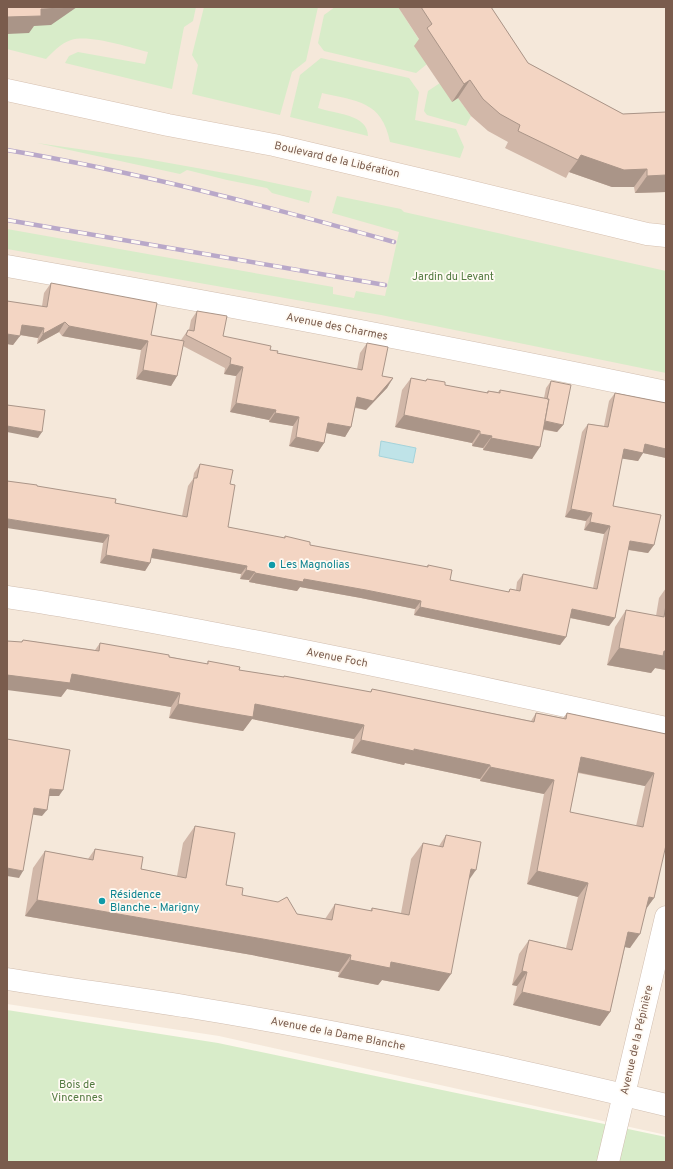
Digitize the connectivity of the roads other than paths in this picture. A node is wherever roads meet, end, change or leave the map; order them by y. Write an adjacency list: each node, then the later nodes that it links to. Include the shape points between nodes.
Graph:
1 (7, 90): 2 (street, Boulevard de la Libération, via 274,145 647,234)
2 (666, 236)
3 (7, 266): 4 (street, Avenue des Charmes, via 168,294)
4 (666, 392)
5 (7, 597): 6 (street, Avenue Foch, via 290,648)
6 (666, 728)
7 (666, 917): 9 (street, Avenue de la Pépinière)
8 (7, 980): 9 (street, Avenue de la Dame Blanche, via 191,1007 392,1044)
9 (624, 1094): 10 (street, Avenue de la Dame Blanche); 11 (street, Avenue de la Pépinière)
10 (666, 1105)
11 (608, 1162)

